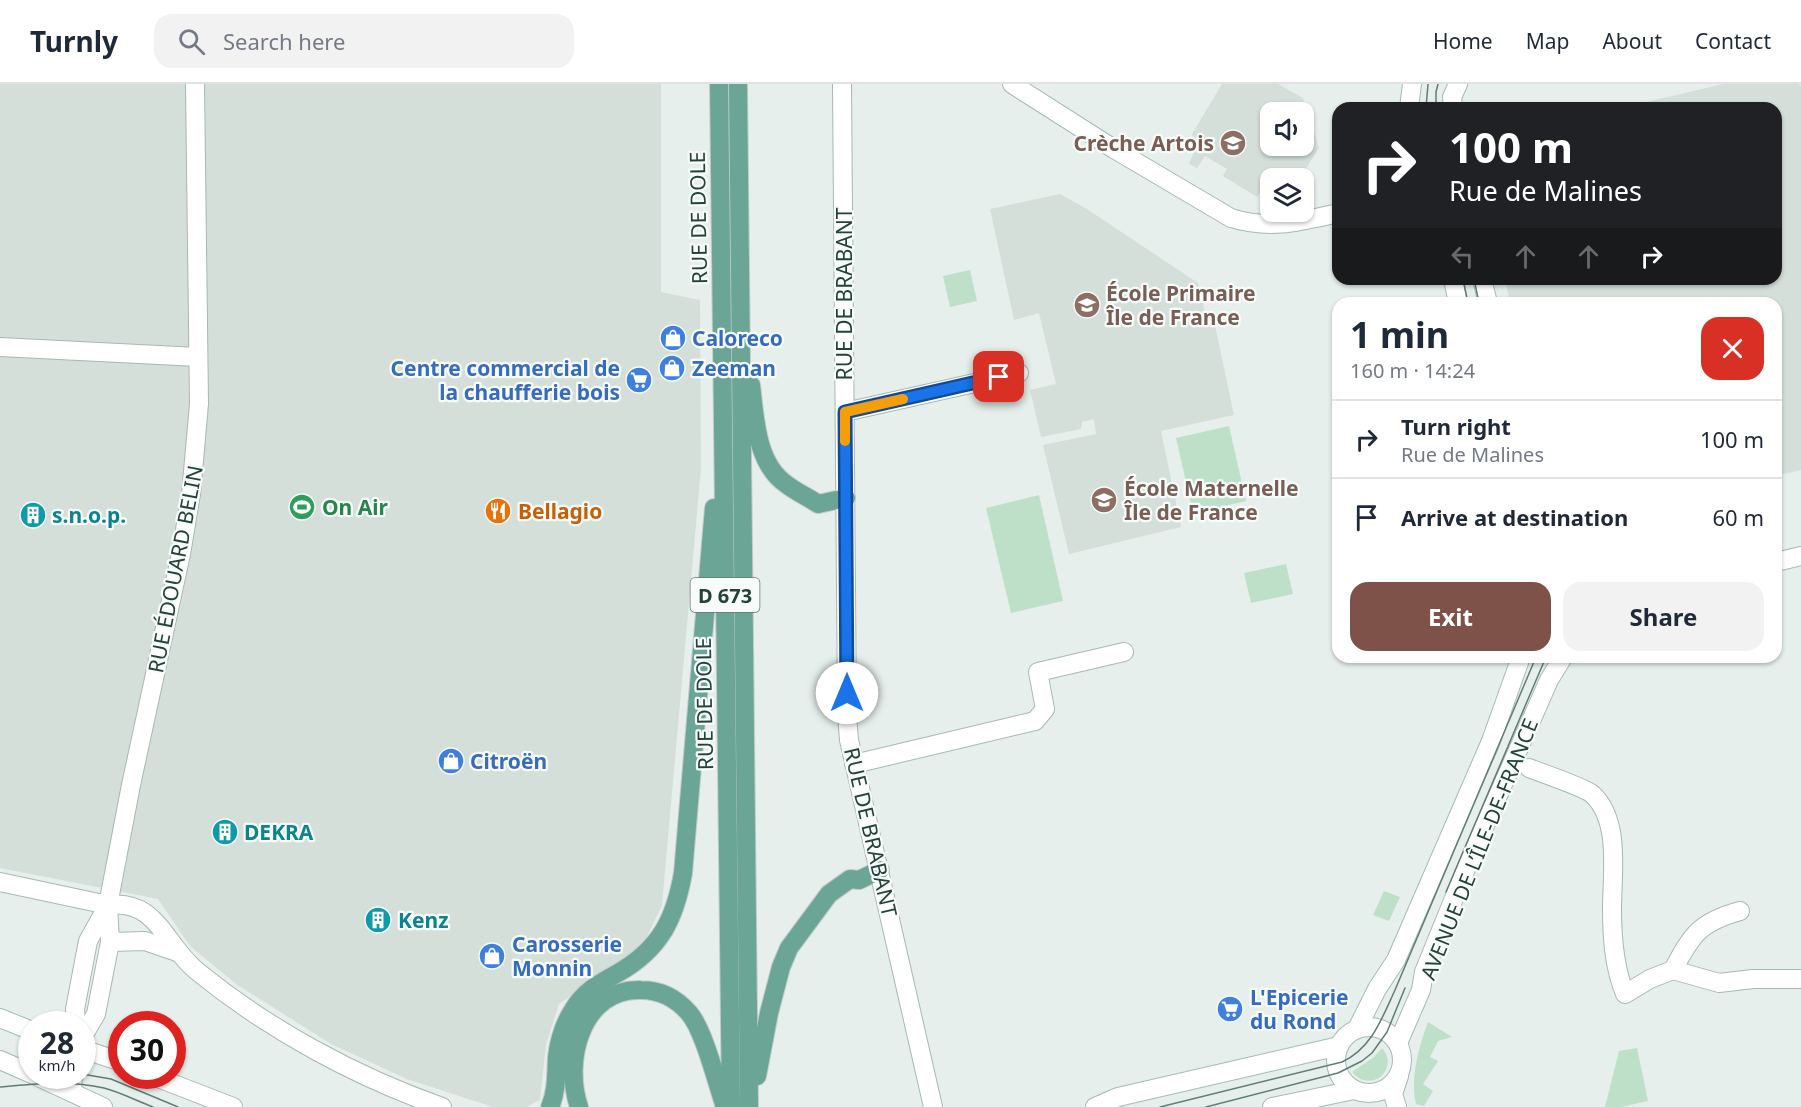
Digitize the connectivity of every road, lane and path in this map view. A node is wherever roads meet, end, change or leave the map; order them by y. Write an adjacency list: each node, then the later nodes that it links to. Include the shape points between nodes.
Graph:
1 (195, 84): 13 (street, RUE ÉDOUARD BELIN)
2 (718, 84): 16 (main road, RUE DE DOLE / D 673)
3 (738, 84): 11 (main road, RUE DE DOLE / D 673)
4 (842, 84): 15 (street, RUE DE BRABANT)
5 (1012, 84): 10 (street, via 1231,218 1279,225)
6 (1412, 84): 8 (street)
7 (1458, 84): 9 (street)
8 (1410, 102)
9 (1452, 102)
10 (1332, 214)
11 (740, 296): 17 (main road, via 758,438 771,469 785,484 818,504); 53 (main road, RUE DE DOLE / D 673)
12 (0, 347): 13 (street)
13 (198, 357): 27 (street, RUE ÉDOUARD BELIN, via 191,494)
14 (1019, 373): 15 (street)
15 (845, 412): 17 (street, RUE DE BRABANT)
16 (723, 414): 49 (main road, via 678,900 660,938 646,953 598,983 574,1007 560,1040 556,1088); 52 (main road, RUE DE DOLE / D 673)
17 (846, 498): 23 (street, RUE DE BRABANT, via 847,715)
18 (1801, 556): 19 (street)
19 (1782, 561)
20 (1124, 652): 23 (street, via 1038,672 1045,709 1035,721)
21 (1519, 663): 37 (street, AVENUE DE L’ÎLE-DE-FRANCE, via 1491,741 1396,960)
22 (1559, 663): 38 (street, AVENUE DE L’ÎLE-DE-FRANCE, via 1470,859 1424,972 1410,1021)
23 (854, 764): 25 (street, RUE DE BRABANT)
24 (1529, 768): 31 (street, via 1591,792 1604,808 1613,858 1614,954 1625,994)
25 (880, 870): 53 (main road, via 859,880 850,879 829,894 789,948 769,1013); 54 (street, RUE DE BRABANT)
26 (0, 882): 27 (street)
27 (108, 905): 29 (street); 30 (street, via 124,903 150,915); 33 (street, RUE ÉDOUARD BELIN, via 88,941)
28 (1740, 911): 31 (street, via 1719,917 1695,933)
29 (110, 942): 30 (street, via 145,941); 34 (street)
30 (177, 952): 48 (street, via 205,978 286,1033 358,1073)
31 (1673, 970): 32 (street, via 1719,983)
32 (1801, 979)
33 (75, 1011)
34 (96, 1014)
35 (0, 1018): 36 (street)
36 (18, 1025)
37 (1357, 1029): 38 (street, via 1378,1028); 39 (street)
38 (1398, 1043): 42 (street, via 1402,1053)
39 (1339, 1046): 45 (street, via 1338,1073); 55 (street, via 1118,1097)
40 (0, 1060): 41 (street)
41 (18, 1068)
42 (1399, 1074): 45 (street, via 1392,1084); 57 (street, via 1394,1094)
43 (79, 1089): 46 (street)
44 (186, 1089): 47 (street)
45 (1365, 1097): 56 (street)
46 (103, 1107)
47 (233, 1107)
48 (442, 1107)
49 (550, 1107)
50 (579, 1107): 51 (main road, via 573,1080 574,1060 585,1021 598,1005 633,990 665,994 678,1001 691,1016)
51 (724, 1107)
52 (731, 1107)
53 (750, 1107)
54 (933, 1107)
55 (1095, 1107)
56 (1272, 1107)
57 (1397, 1107)

